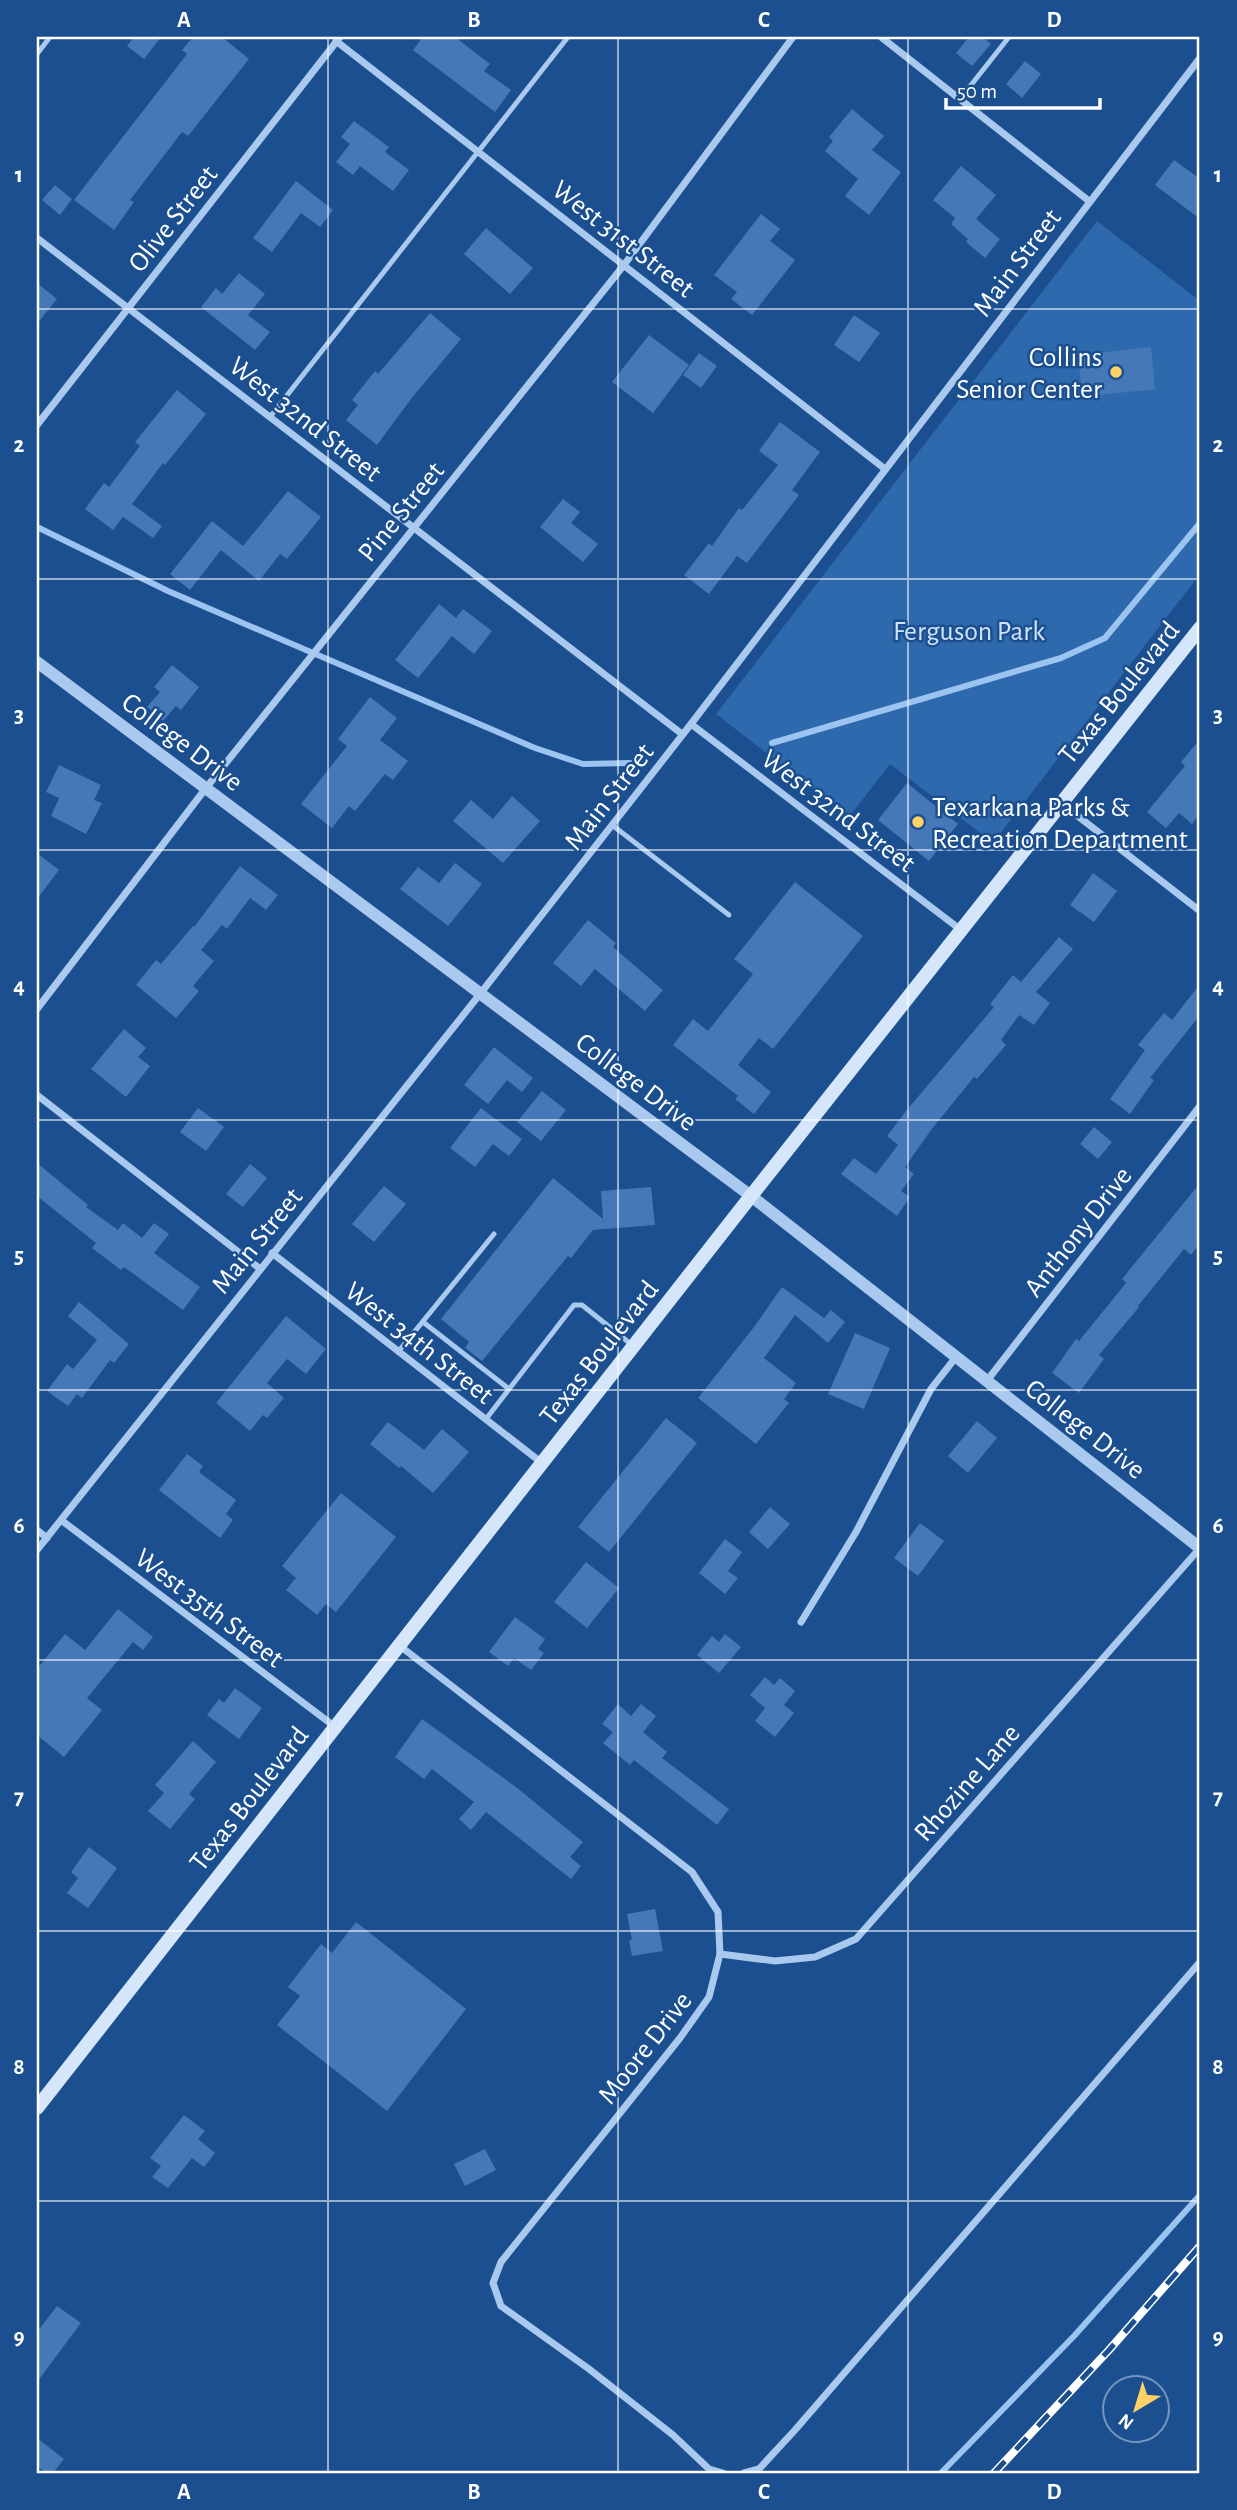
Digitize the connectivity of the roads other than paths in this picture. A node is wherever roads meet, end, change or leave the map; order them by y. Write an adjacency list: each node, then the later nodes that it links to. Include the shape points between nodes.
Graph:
1 (50, 37): 7 (lane)
2 (568, 37): 10 (lane)
3 (793, 37): 13 (street, Pine Street)
4 (881, 37): 9 (street)
5 (1009, 37): 9 (lane)
6 (338, 39): 10 (street, West 31st Street); 14 (street, Olive Street)
7 (37, 54)
8 (1200, 58): 11 (street, Main Street)
9 (960, 99): 11 (street)
10 (478, 151): 13 (street, West 31st Street); 15 (lane)
11 (1089, 201): 17 (street, Main Street)
12 (37, 238): 14 (street, West 32nd Street)
13 (624, 265): 17 (street, West 31st Street); 18 (street, Pine Street)
14 (128, 309): 15 (street, West 32nd Street); 16 (street, Olive Street)
15 (270, 417): 18 (street, West 32nd Street)
16 (37, 425)
17 (885, 469): 21 (street, Main Street)
18 (413, 527): 22 (street, West 32nd Street); 23 (street, Pine Street)
19 (1200, 628): 24 (main road, Texas Boulevard)
20 (37, 662): 23 (street, College Drive)
21 (691, 724): 22 (street, Main Street); 28 (street, West 32nd Street)
22 (682, 734): 25 (street, Main Street)
23 (206, 788): 29 (street, College Drive); 30 (street, Pine Street)
24 (1061, 803): 26 (street); 28 (main road, Texas Boulevard)
25 (612, 825): 27 (lane); 29 (street, Main Street)
26 (1200, 911)
27 (729, 915)
28 (961, 930): 33 (main road, Texas Boulevard)
29 (480, 994): 33 (street, College Drive); 35 (street, Main Street)
30 (37, 1009)
31 (37, 1096): 36 (street)
32 (1200, 1106): 41 (street, Anthony Drive)
33 (751, 1196): 38 (main road, Texas Boulevard); 40 (street, College Drive)
34 (494, 1234): 37 (lane)
35 (272, 1253): 36 (street, Main Street); 39 (street, West 34th Street)
36 (259, 1268): 45 (street, Main Street)
37 (423, 1322): 39 (lane); 42 (lane)
38 (634, 1346): 42 (lane, via 582,1305 574,1305); 44 (main road, Texas Boulevard)
39 (398, 1352): 43 (street, West 34th Street)
40 (956, 1357): 41 (street, College Drive); 50 (street, via 931,1389 856,1532)
41 (986, 1382): 48 (street, College Drive)
42 (509, 1389): 43 (lane)
43 (486, 1419): 44 (street, West 34th Street)
44 (542, 1463): 51 (main road, Texas Boulevard)
45 (61, 1520): 47 (street, Main Street); 52 (street, West 35th Street)
46 (37, 1530): 47 (street)
47 (47, 1538): 49 (street, Main Street)
48 (1200, 1548): 53 (street, Rhozine Lane, via 856,1939 815,1956 775,1961)
49 (37, 1550)
50 (801, 1622)
51 (400, 1646): 52 (main road, Texas Boulevard); 53 (street, Moore Drive, via 692,1872 718,1912)
52 (334, 1727): 55 (main road, Texas Boulevard)
53 (720, 1954): 56 (street, Moore Drive, via 709,1997 501,2262 493,2283 501,2306 589,2369 709,2469)
54 (1200, 1962): 57 (street, via 794,2430 759,2469)
55 (37, 2108)
56 (723, 2473)
57 (744, 2473)

